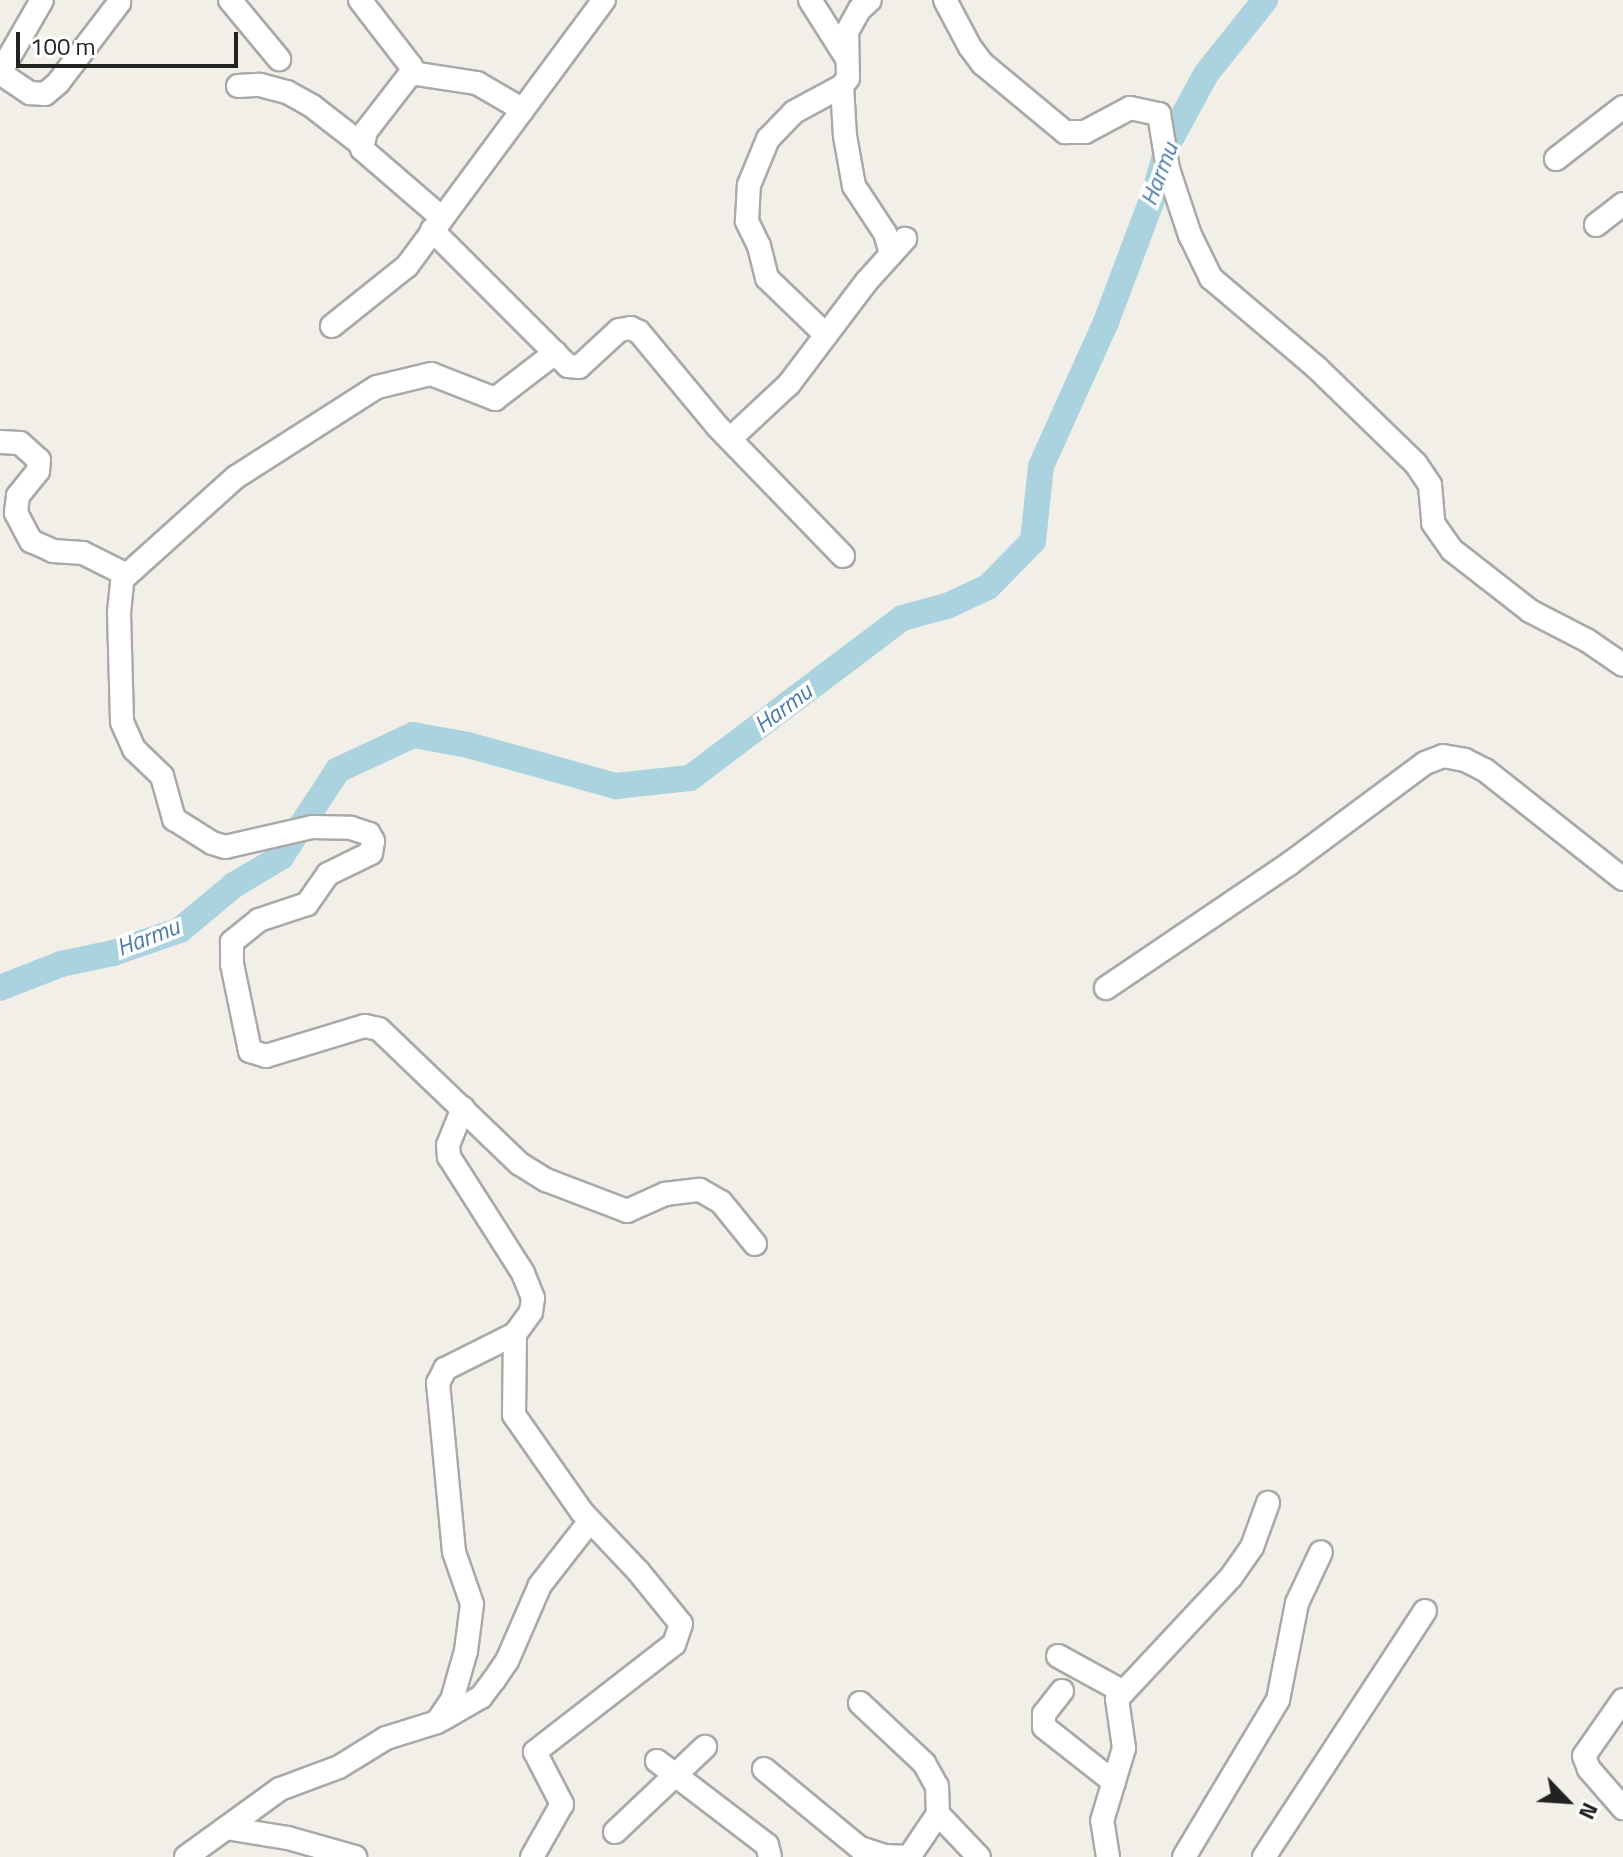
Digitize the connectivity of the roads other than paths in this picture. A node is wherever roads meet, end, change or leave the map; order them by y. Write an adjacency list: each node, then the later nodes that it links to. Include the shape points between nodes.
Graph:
1 (42, 0): 11 (street)
2 (230, 0): 10 (street)
3 (360, 0): 12 (street, via 407,58)
4 (604, 0): 16 (street)
5 (810, 0): 9 (street)
6 (870, 0): 9 (street, via 847,32)
7 (945, 0): 29 (street, via 979,59 1065,132 1085,132 1130,108 1159,114 1168,169 1211,278 1316,367 1416,464 1430,485 1433,523 1452,550 1530,611)
8 (119, 3): 11 (street, via 45,94 30,93)
9 (846, 57): 14 (street, via 849,72)
10 (279, 59)
11 (0, 73)
12 (411, 73): 16 (street, via 477,83); 17 (street)
13 (238, 86): 17 (street, via 287,92)
14 (842, 86): 23 (street, via 854,186 898,247); 23 (street, via 807,102 768,139 749,185 746,214 767,278)
15 (1623, 107): 18 (street)
16 (523, 110): 20 (street)
17 (361, 144): 20 (street, via 369,159)
18 (1556, 159)
19 (1623, 204): 21 (street)
20 (437, 224): 22 (street, via 407,266); 24 (street)
21 (1596, 225)
22 (332, 326)
23 (826, 335): 25 (street, via 789,384)
24 (555, 353): 25 (street, via 568,366 579,367 619,330 631,328); 28 (street, via 495,399 431,374 377,387 236,477 139,567)
25 (730, 439): 27 (street)
26 (0, 442): 28 (street, via 20,443 39,460 38,471 18,496 16,513 31,541 53,551 83,553)
27 (843, 556)
28 (123, 574): 32 (street, via 119,712 126,738 166,784 170,813 183,826 225,847 312,827 364,831 372,837 371,853 328,874 307,904 259,920 232,942 247,1047 263,1056 373,1027 398,1043)
29 (1623, 665)
30 (1623, 879): 31 (street, via 1485,770 1443,756 1425,763 1289,864)
31 (1106, 988)
32 (463, 1108): 33 (street, via 520,1164 546,1180 627,1211 665,1194 700,1190 721,1202); 34 (street, via 448,1145 449,1157 532,1293 531,1312)
33 (755, 1244)
34 (515, 1334): 36 (street, via 514,1415); 44 (street, via 445,1369 439,1379 454,1552 472,1611 457,1686)
35 (1268, 1503): 41 (street, via 1252,1547 1231,1577)
36 (590, 1521): 44 (street, via 540,1585 507,1661 488,1688); 57 (street, via 676,1615 680,1634 535,1752 562,1804)
37 (1321, 1552): 61 (street, via 1297,1603 1278,1700)
38 (1425, 1611): 62 (street)
39 (1058, 1656): 41 (street)
40 (1062, 1691): 49 (street, via 1044,1714 1044,1727)
41 (1122, 1691): 49 (street, via 1117,1699 1124,1748)
42 (1623, 1700): 50 (street, via 1584,1756 1589,1769)
43 (860, 1703): 51 (street, via 924,1763 937,1786)
44 (437, 1722): 52 (street, via 386,1738 339,1767 280,1789)
45 (705, 1747): 48 (street)
46 (657, 1761): 48 (street)
47 (764, 1769): 59 (street, via 860,1848)
48 (676, 1776): 53 (street); 58 (street, via 767,1845)
49 (1114, 1782): 54 (street, via 1102,1821)
50 (1621, 1802)
51 (938, 1814): 59 (street); 60 (street)
52 (226, 1828): 55 (street); 56 (street)
53 (615, 1832)
54 (1109, 1855)
55 (186, 1857)
56 (355, 1857)
57 (532, 1857)
58 (770, 1857)
59 (909, 1857)
60 (979, 1857)
61 (1184, 1857)
62 (1264, 1857)

